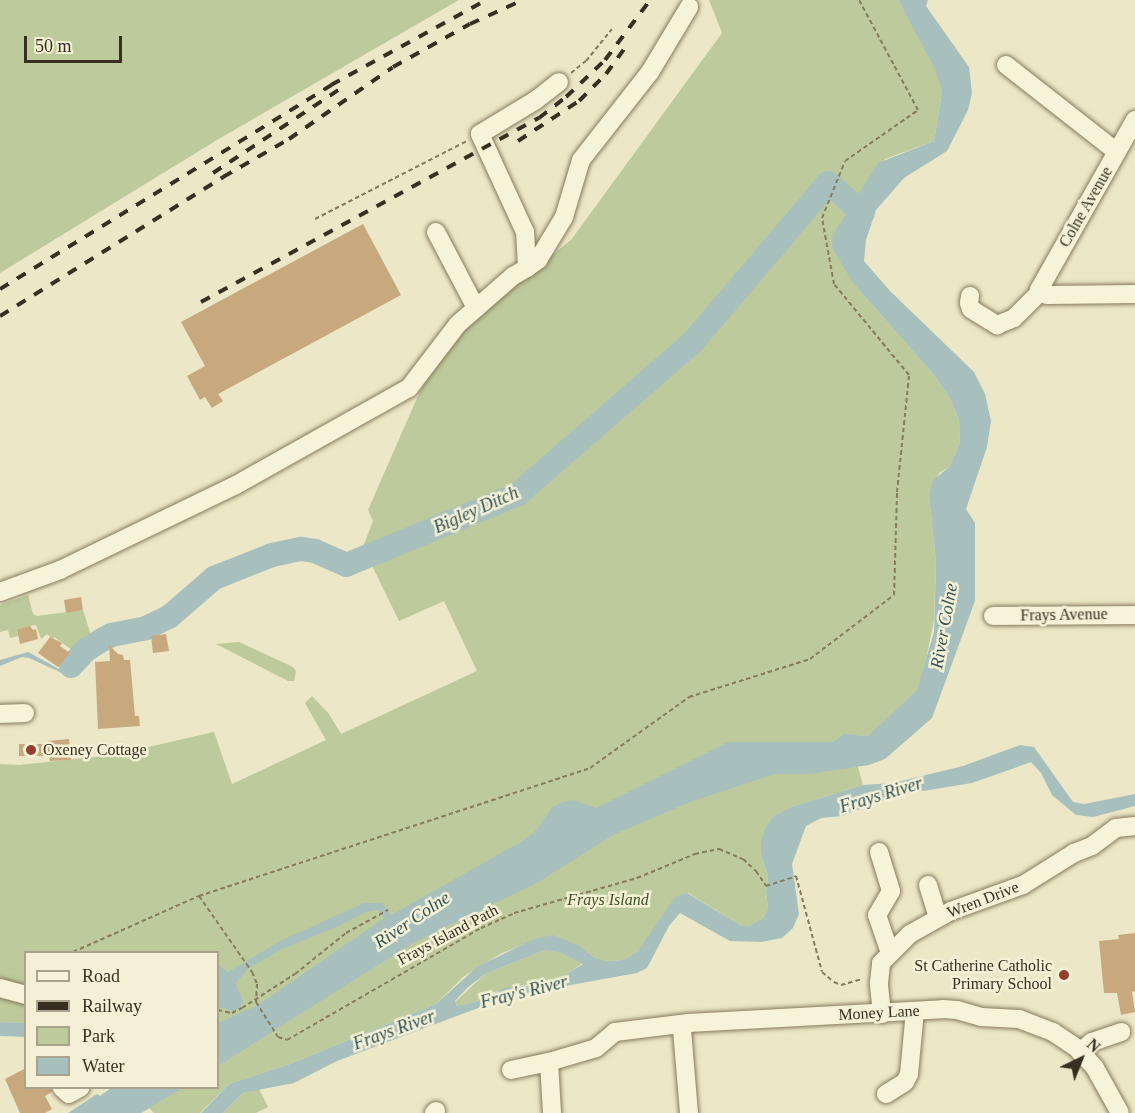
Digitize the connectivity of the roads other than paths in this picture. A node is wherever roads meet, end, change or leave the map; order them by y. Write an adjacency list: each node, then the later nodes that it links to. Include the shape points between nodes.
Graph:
1 (689, 7): 7 (street, via 650,72 581,160 564,217 538,260)
2 (1006, 65): 5 (street)
3 (559, 82): 7 (street, via 480,134 525,232)
4 (1135, 120): 5 (street, Colne Avenue)
5 (1117, 152): 8 (street, Colne Avenue, via 1041,286)
6 (436, 232): 11 (street)
7 (527, 268): 11 (street)
8 (1041, 293): 9 (street); 10 (street, Colne Avenue, via 1014,318 997,324 971,309)
9 (1135, 294)
10 (970, 296)
11 (476, 308): 12 (street, via 440,344 409,388 236,485 60,570)
12 (0, 592)
13 (1135, 615): 14 (street, Frays Avenue)
14 (993, 616)
15 (25, 713): 16 (street)
16 (0, 714)
17 (1135, 826): 20 (street, Wren Drive, via 1116,828 1023,885)
18 (879, 852): 21 (street, via 891,891 877,915)
19 (928, 885): 20 (street)
20 (938, 917): 21 (street, Wren Drive, via 910,934)
21 (891, 953): 25 (street, Wren Drive, via 871,974)
22 (24, 983): 23 (street)
23 (4, 988)
24 (915, 1011): 25 (street, Money Lane); 28 (street, Money Lane, via 957,1010 981,1017 1019,1019 1053,1032); 33 (street, via 908,1077)
25 (882, 1014): 26 (street, Money Lane)
26 (688, 1023): 29 (street, Money Lane, via 615,1032 596,1048); 36 (street, via 682,1029)
27 (1121, 1032): 28 (street, via 1092,1042)
28 (1080, 1052): 37 (street, Money Lane, via 1104,1081)
29 (549, 1062): 30 (street, Money Lane); 35 (street)
30 (511, 1070)
31 (63, 1089): 32 (street, via 69,1094)
32 (78, 1089)
33 (886, 1094)
34 (1135, 1110): 37 (street)
35 (552, 1113)
36 (689, 1113)
37 (1122, 1113)

